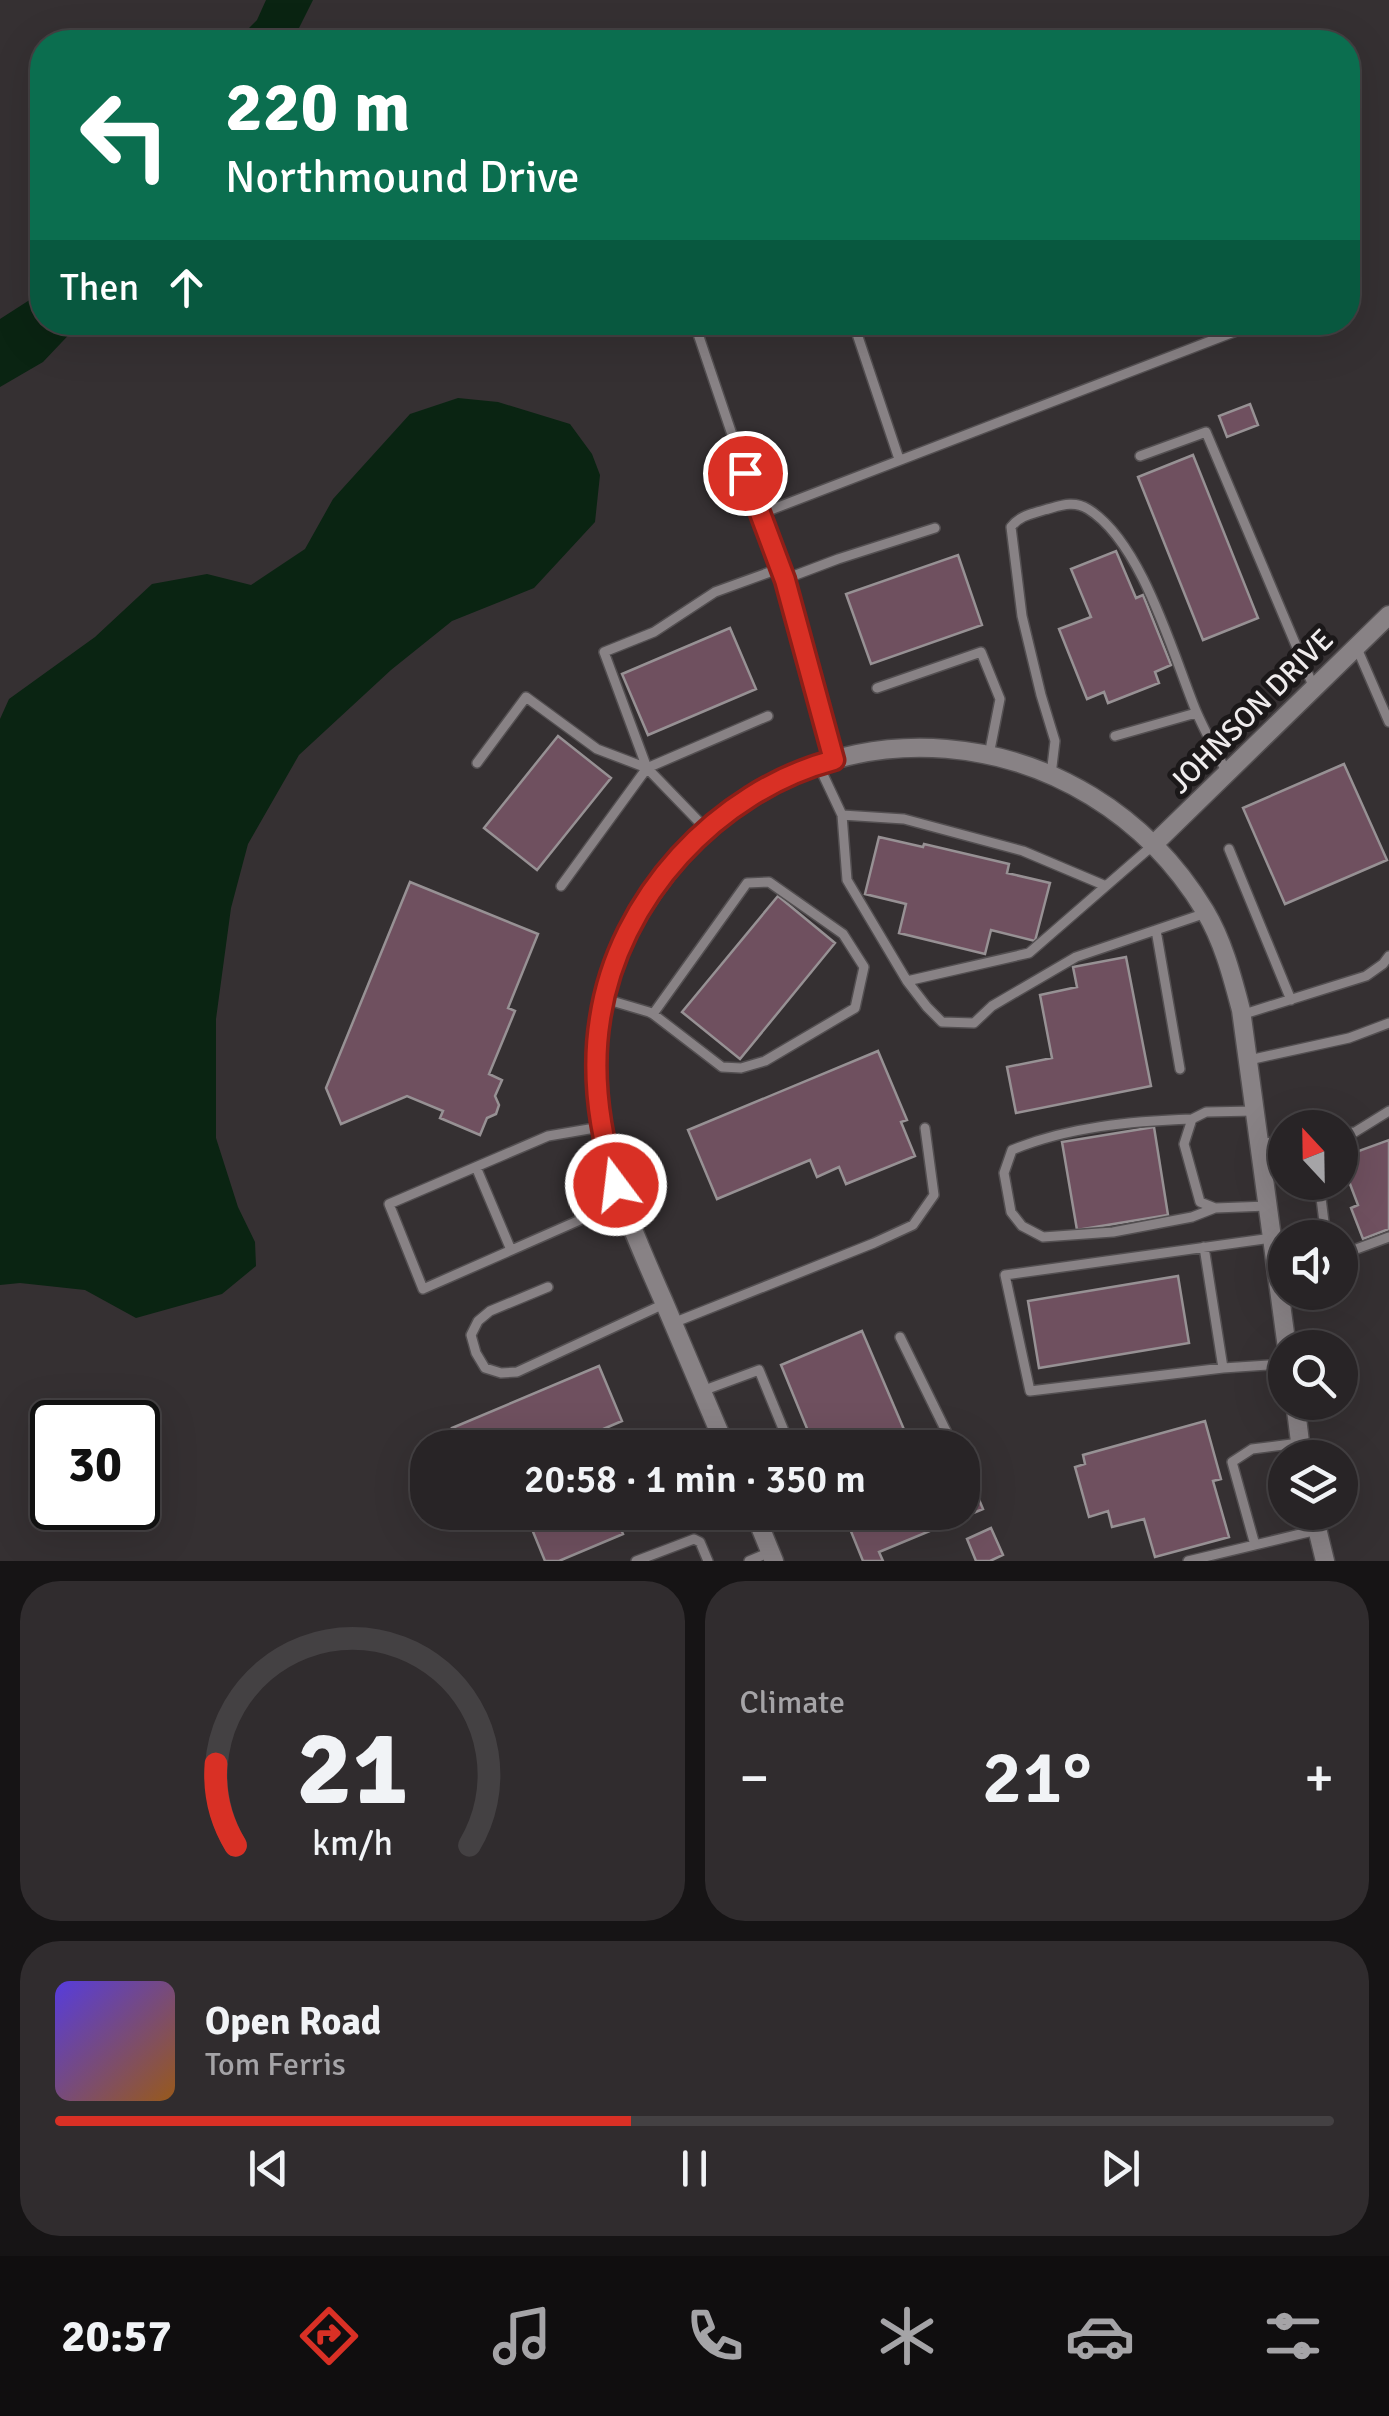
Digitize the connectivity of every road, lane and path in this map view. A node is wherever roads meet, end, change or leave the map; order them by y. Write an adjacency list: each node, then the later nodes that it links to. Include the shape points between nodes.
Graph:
1 (698, 335): 6 (lane)
2 (857, 335): 5 (lane)
3 (1226, 335): 5 (lane)
4 (1140, 456): 12 (lane, via 1206,432)
5 (900, 459): 6 (lane)
6 (760, 514): 8 (lane)
7 (936, 528): 8 (lane)
8 (783, 574): 18 (street); 20 (lane, via 715,592 654,632 604,652)
9 (1389, 615): 10 (street, JOHNSON DRIVE)
10 (1356, 646): 12 (street, JOHNSON DRIVE); 15 (lane)
11 (877, 688): 17 (lane, via 981,652 1000,700)
12 (1314, 688): 21 (street, JOHNSON DRIVE)
13 (1196, 713): 16 (lane); 21 (lane); 22 (lane, via 1152,598 1106,524 1068,503 1017,519 1011,527 1022,616 1055,741)
14 (768, 716): 20 (lane)
15 (1389, 722)
16 (1115, 736)
17 (989, 756): 18 (street, via 910,746); 22 (street)
18 (826, 762): 23 (lane); 24 (street, via 760,790)
19 (477, 763): 20 (lane, via 526,697 596,748)
20 (647, 768): 24 (lane); 27 (lane)
21 (1227, 774): 25 (street, JOHNSON DRIVE)
22 (1051, 775): 25 (street, via 1091,796)
23 (842, 814): 28 (lane, via 904,819 1023,851); 32 (lane, via 847,880)
24 (706, 829): 33 (street, via 638,914)
25 (1152, 846): 28 (lane); 29 (street)
26 (1229, 848): 34 (lane)
27 (560, 886)
28 (1106, 886): 32 (lane, via 1029,953)
29 (1206, 913): 30 (lane); 36 (street)
30 (1156, 930): 32 (lane, via 1076,957 974,1023 942,1022); 39 (lane)
31 (1389, 956): 34 (lane, via 1366,976)
32 (908, 982)
33 (604, 999): 35 (lane); 43 (street, via 596,1066)
34 (1291, 1000): 36 (lane)
35 (653, 1014): 35 (lane, via 722,1067 741,1068 855,1008 864,966 843,934 769,882 747,882)
36 (1242, 1015): 38 (street)
37 (1389, 1024): 38 (lane)
38 (1249, 1060): 40 (street)
39 (1180, 1069)
40 (1255, 1111): 42 (lane); 47 (street)
41 (1389, 1111): 45 (lane)
42 (1192, 1118): 51 (lane, via 1184,1144 1200,1202); 51 (lane, via 1041,1138 1012,1150 1004,1172 1010,1212 1042,1237 1113,1232)
43 (602, 1127): 48 (lane, via 548,1136); 49 (street)
44 (925, 1128): 60 (lane, via 934,1196 913,1225)
45 (1358, 1130)
46 (1268, 1143): 47 (lane)
47 (1259, 1144): 50 (street)
48 (476, 1167): 57 (lane); 57 (lane, via 389,1204 423,1289)
49 (623, 1201): 57 (lane); 59 (street)
50 (1268, 1206): 51 (lane); 52 (street)
51 (1215, 1208)
52 (1270, 1220)
53 (1389, 1237): 56 (lane)
54 (1268, 1239): 55 (lane)
55 (1204, 1247): 63 (lane); 63 (lane, via 1005,1275 1030,1391)
56 (1358, 1248)
57 (511, 1250)
58 (548, 1287): 59 (lane, via 478,1321 471,1334 485,1368 517,1372)
59 (664, 1304): 60 (street)
60 (672, 1323): 64 (street)
61 (900, 1337): 67 (lane)
62 (1268, 1365): 63 (lane)
63 (1223, 1368)
64 (702, 1390): 65 (street); 66 (lane, via 758,1370)
65 (719, 1430)
66 (783, 1430)
67 (946, 1430)
68 (1268, 1449): 72 (lane, via 1252,1449 1232,1462)
69 (764, 1530): 73 (street)
70 (1292, 1530): 72 (lane)
71 (1317, 1530): 78 (street)
72 (1255, 1545): 77 (lane)
73 (772, 1557): 76 (lane)
74 (636, 1561): 75 (lane, via 694,1539)
75 (708, 1561)
76 (750, 1561)
77 (1188, 1561)
78 (1324, 1561)

